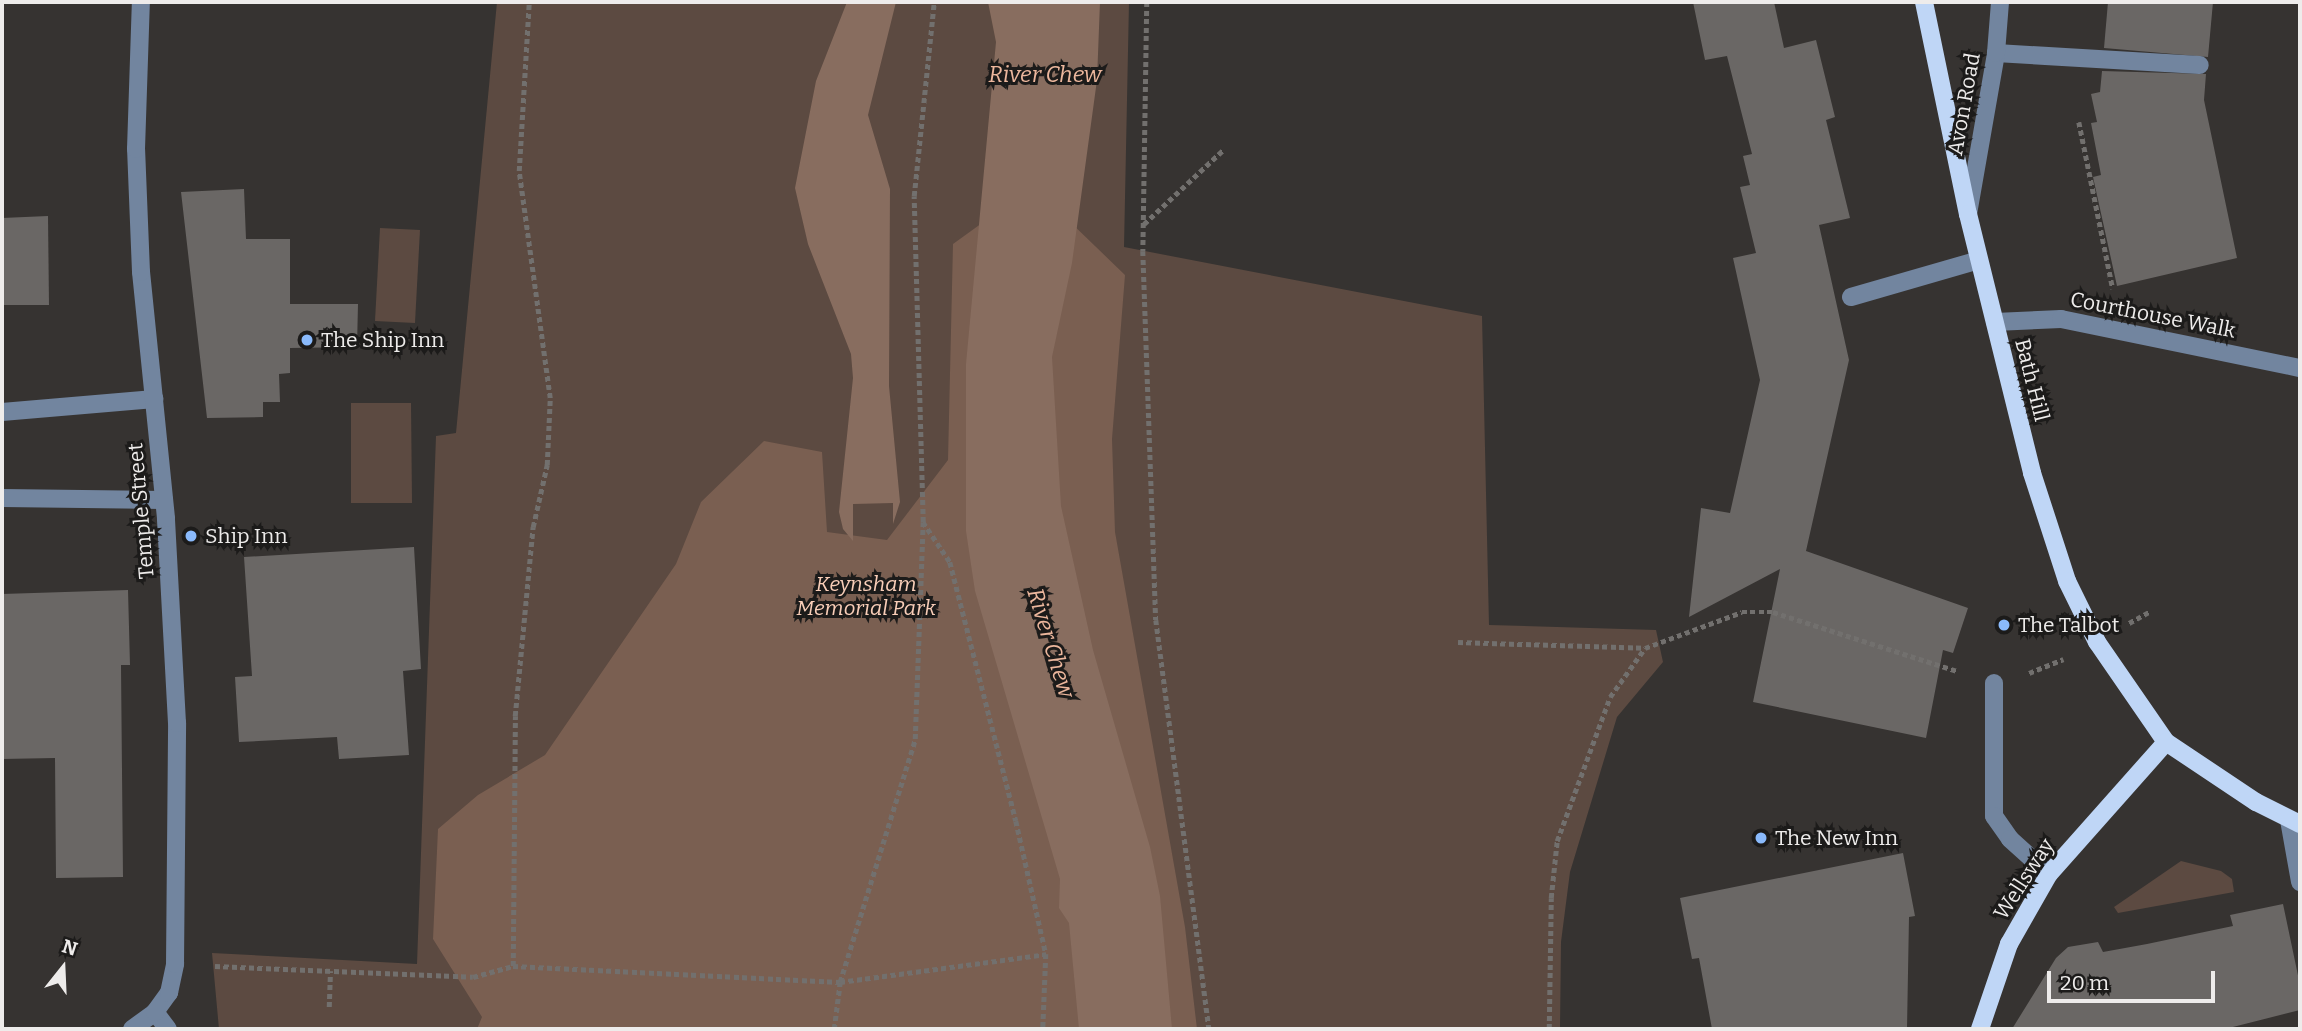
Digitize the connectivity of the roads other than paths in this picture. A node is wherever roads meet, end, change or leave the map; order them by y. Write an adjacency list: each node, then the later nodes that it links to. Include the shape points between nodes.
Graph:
1 (141, 2): 11 (street, Temple Street, via 136,149 141,272)
2 (1924, 2): 6 (main road, Bath Hill)
3 (2000, 2): 4 (street, Avon Road)
4 (1996, 53): 5 (street); 6 (street, Avon Road)
5 (2200, 65)
6 (1968, 214): 7 (main road, Bath Hill)
7 (1979, 260): 8 (street); 9 (main road, Bath Hill)
8 (1851, 297)
9 (1995, 322): 10 (street, Courthouse Walk, via 2061,319); 16 (main road, Bath Hill, via 2035,485 2067,582 2097,642)
10 (2300, 368)
11 (154, 399): 12 (street); 14 (street, Temple Street)
12 (2, 412)
13 (2, 498): 14 (street)
14 (164, 500): 20 (street, Temple Street, via 177,723 175,964 169,993)
15 (1994, 683): 18 (street, via 1994,816 2010,839)
16 (2166, 742): 17 (main road); 18 (main road, Wellsway)
17 (2295, 822): 19 (street)
18 (2049, 874): 23 (main road, Wellsway, via 2009,944)
19 (2300, 882)
20 (155, 1021): 21 (street); 22 (street)
21 (132, 1029)
22 (169, 1029)
23 (1980, 1029)

